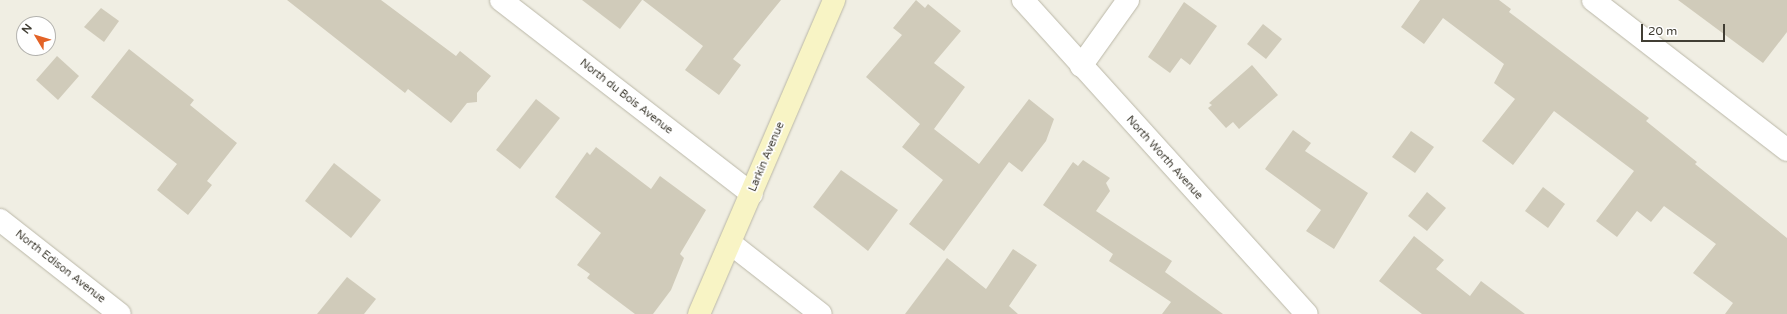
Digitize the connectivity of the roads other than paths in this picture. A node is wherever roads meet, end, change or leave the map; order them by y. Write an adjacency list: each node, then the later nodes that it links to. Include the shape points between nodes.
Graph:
1 (501, 0): 8 (street, North du Bois Avenue)
2 (834, 0): 8 (main road, Larkin Avenue)
3 (1022, 0): 6 (street, North Worth Avenue)
4 (1128, 0): 6 (street)
5 (1593, 0): 7 (street)
6 (1081, 66): 14 (street, North Worth Avenue)
7 (1787, 150)
8 (752, 194): 10 (main road, Larkin Avenue)
9 (0, 220): 11 (street, North Edison Avenue)
10 (730, 243): 12 (main road, Larkin Avenue); 13 (street)
11 (120, 314)
12 (699, 314)
13 (821, 314)
14 (1307, 314)

